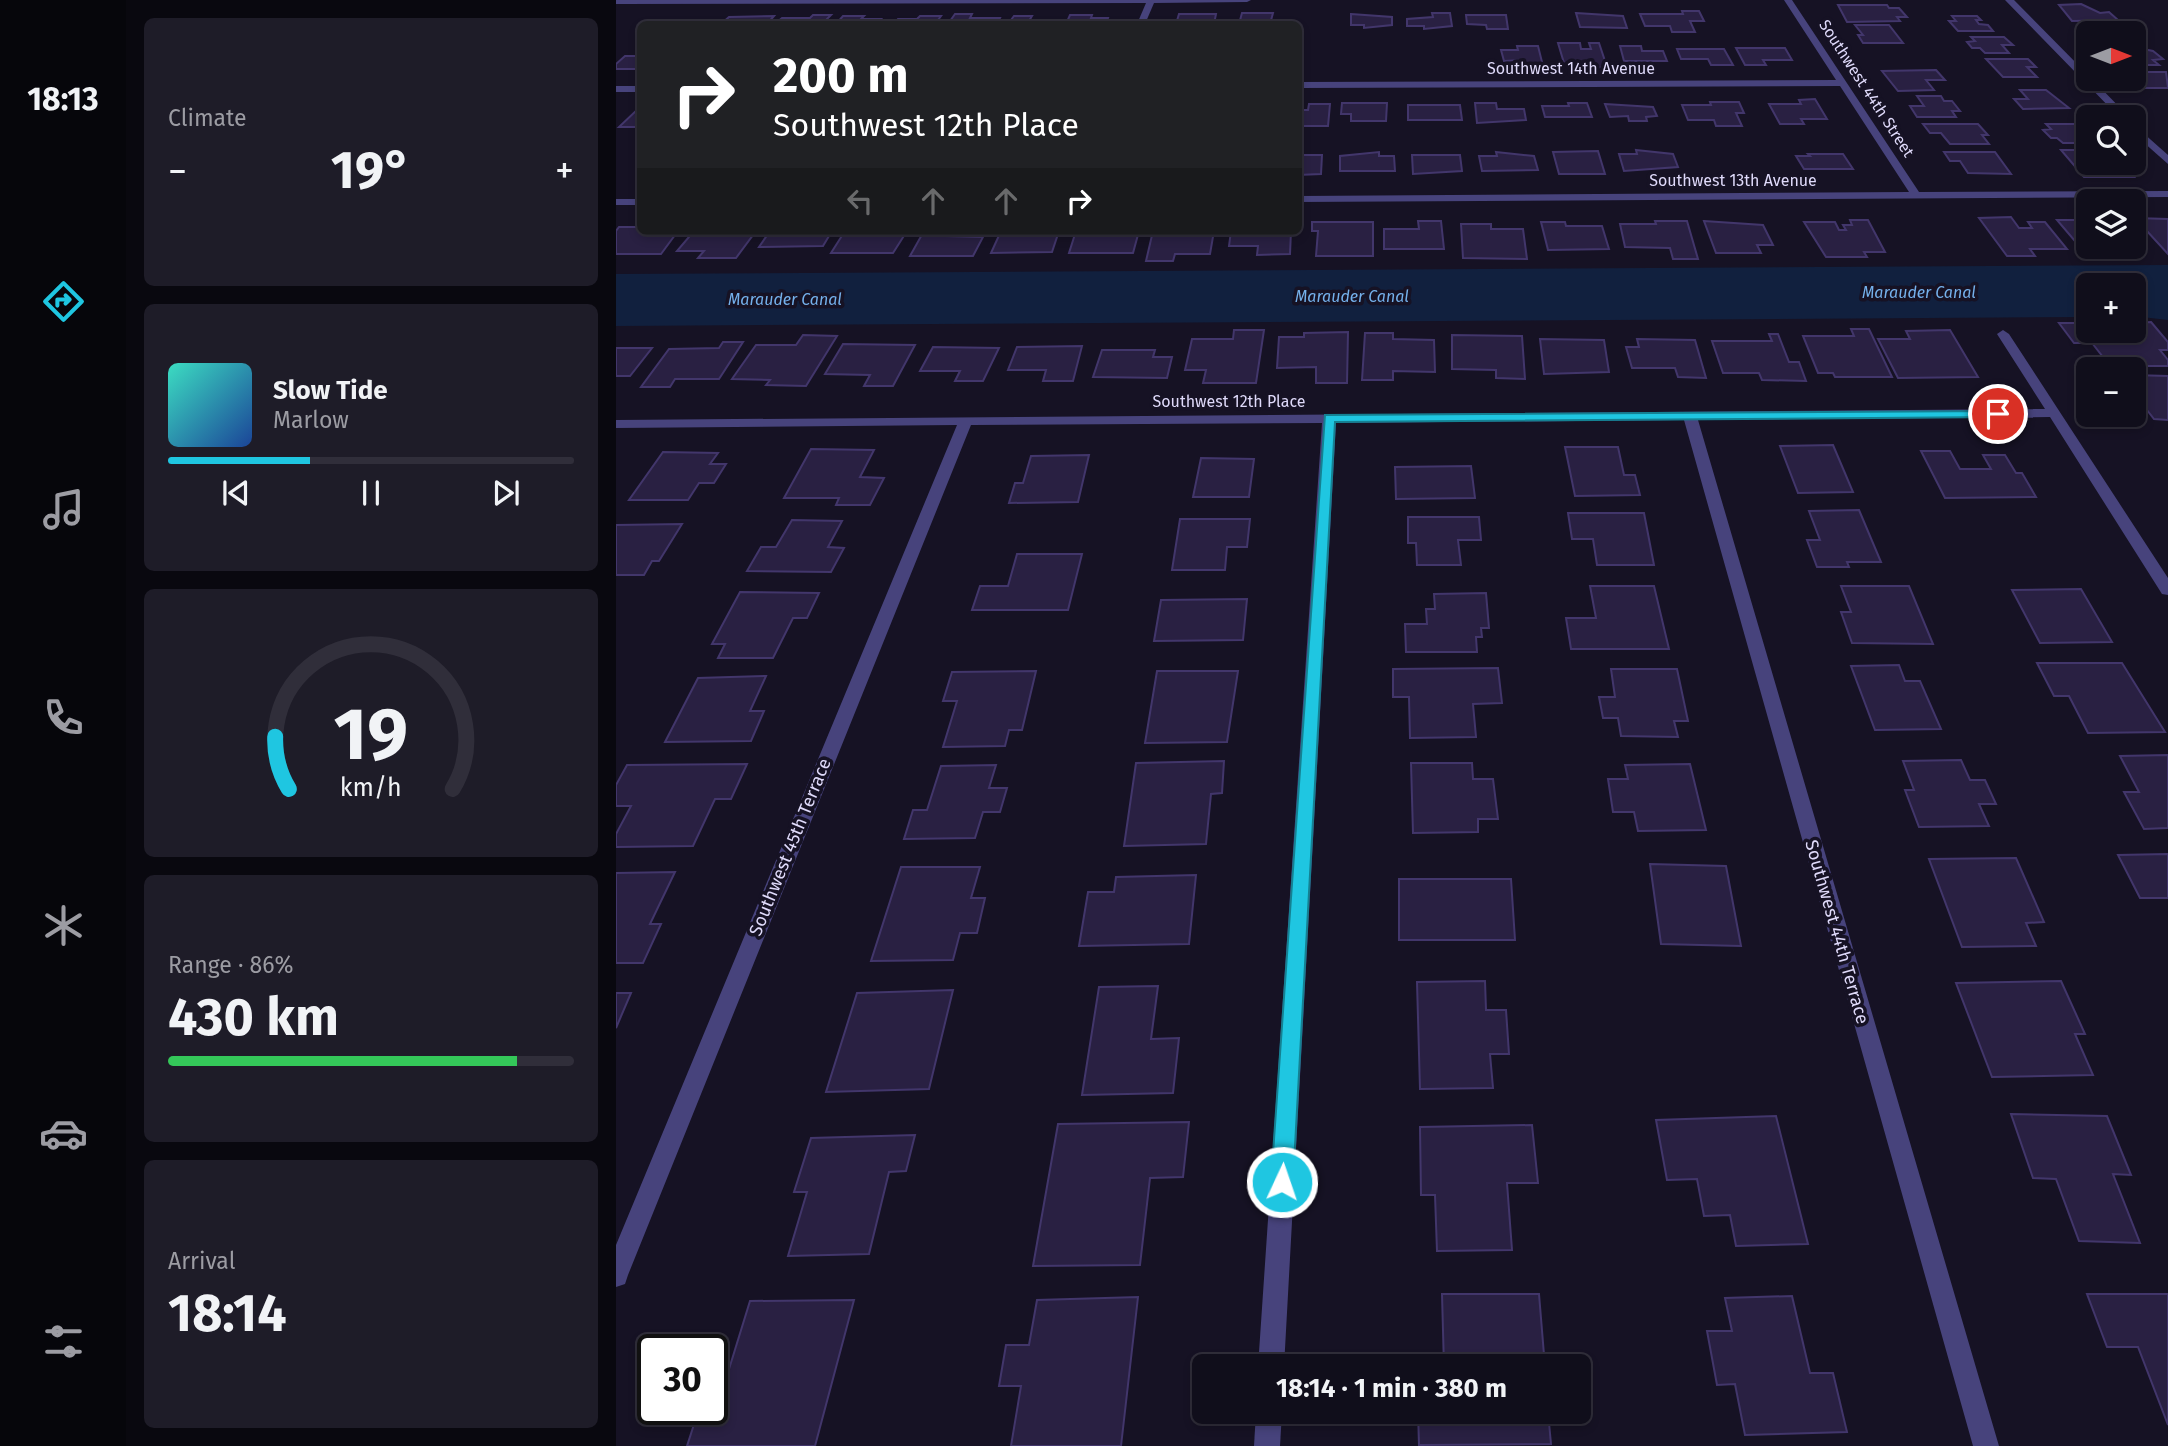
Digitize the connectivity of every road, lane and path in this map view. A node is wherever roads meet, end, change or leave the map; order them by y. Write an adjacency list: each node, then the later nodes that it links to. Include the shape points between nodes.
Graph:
1 (1151, 0): 2 (street); 5 (street); 6 (street)
2 (1247, 0)
3 (1788, 0): 7 (street, Southwest 44th Street)
4 (2009, 0): 11 (street)
5 (616, 2)
6 (1142, 21)
7 (1843, 83): 8 (street, Southwest 14th Avenue); 14 (street, Southwest 44th Street)
8 (1302, 85)
9 (616, 89): 10 (street)
10 (637, 89)
11 (2112, 105)
12 (2146, 140): 13 (street)
13 (2168, 161)
14 (1915, 194): 15 (street, Southwest 13th Avenue); 16 (street, Southwest 13th Avenue)
15 (2168, 194)
16 (1302, 199)
17 (616, 202): 18 (street)
18 (637, 202)
19 (2003, 334): 20 (street)
20 (2053, 414): 21 (street, Southwest 12th Place); 25 (street)
21 (1689, 416): 22 (street, Southwest 12th Place); 30 (street, Southwest 44th Terrace)
22 (1329, 418): 23 (street, Southwest 12th Place); 27 (street)
23 (966, 421): 24 (street, Southwest 12th Place); 26 (street, Southwest 45th Terrace)
24 (616, 424)
25 (2168, 590)
26 (616, 1275)
27 (1272, 1354)
28 (1268, 1424): 29 (street)
29 (1267, 1446)
30 (1986, 1446)

